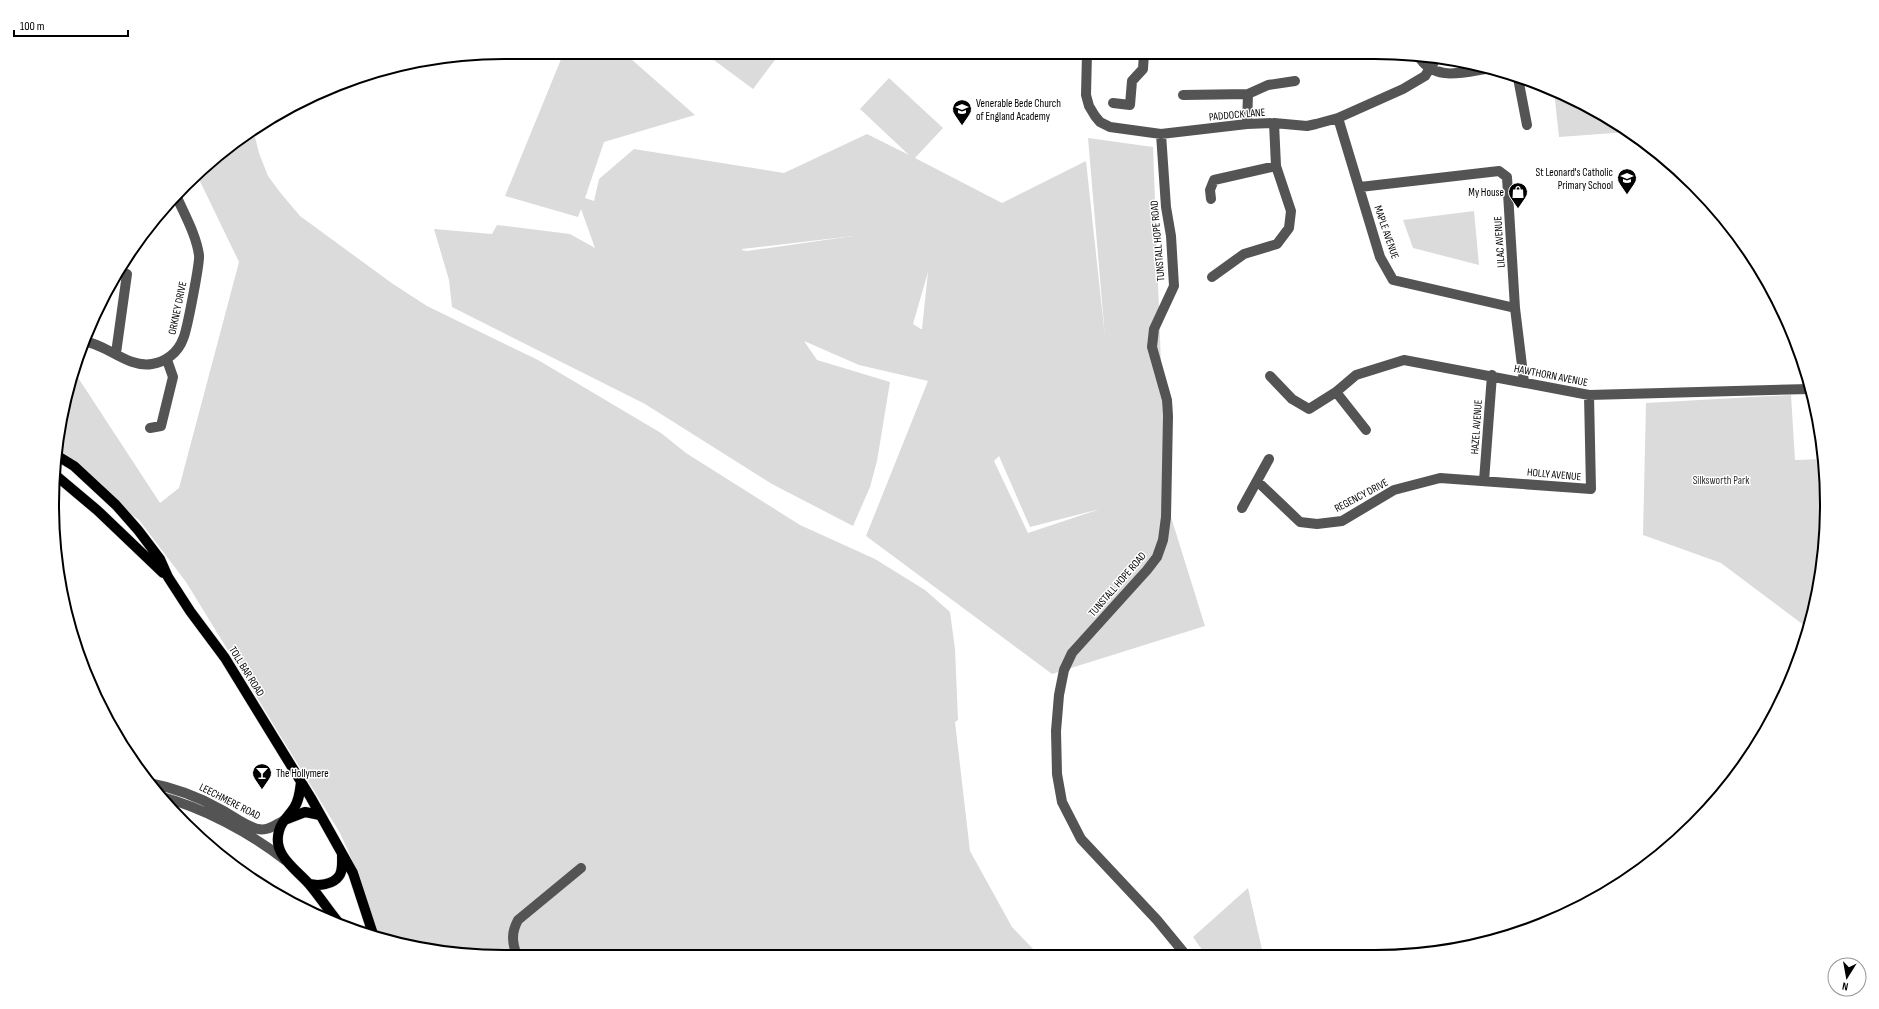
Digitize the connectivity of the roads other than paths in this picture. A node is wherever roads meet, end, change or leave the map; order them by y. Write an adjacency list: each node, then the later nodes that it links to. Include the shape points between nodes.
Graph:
1 (1087, 59): 14 (street, PADDOCK LANE, via 1086,95 1089,106 1100,122 1110,127)
2 (1144, 59): 9 (street, via 1143,69 1132,81 1130,105)
3 (1431, 63): 4 (street, via 1442,74); 10 (street, PADDOCK LANE, via 1418,81)
4 (1470, 70)
5 (1295, 81): 7 (street, via 1268,85)
6 (1519, 83): 13 (street)
7 (1248, 94): 8 (street); 12 (street)
8 (1183, 95)
9 (1113, 104)
10 (1338, 118): 11 (street, PADDOCK LANE, via 1307,126); 16 (street, MAPLE AVENUE)
11 (1274, 123): 12 (street, PADDOCK LANE); 15 (street)
12 (1247, 124): 14 (street, PADDOCK LANE)
13 (1527, 125)
14 (1161, 134): 53 (street, TUNSTALL HOPE ROAD, via 1174,286 1154,329 1152,347 1167,400 1168,416 1166,517 1163,540 1157,557 1072,653 1064,670 1056,731 1057,774 1062,802 1081,839)
15 (1276, 166): 17 (street, via 1214,180 1210,190); 20 (street, via 1291,211 1289,228 1277,244 1244,254)
16 (1360, 187): 21 (street, MAPLE AVENUE, via 1380,257 1393,280); 21 (street, LILAC AVENUE, via 1499,171 1507,177)
17 (1211, 199)
18 (179, 201): 24 (street, ORKNEY DRIVE, via 196,240 200,257 183,340)
19 (126, 274): 23 (street)
20 (1212, 277)
21 (1515, 308): 27 (street, LILAC AVENUE)
22 (89, 344): 23 (street)
23 (116, 353): 24 (street, via 136,364)
24 (167, 360): 31 (street, via 173,377 161,426)
25 (1492, 375): 27 (street, HAWTHORN AVENUE); 29 (street, HAWTHORN AVENUE, via 1404,360 1356,375); 36 (street, HAZEL AVENUE)
26 (1270, 376): 29 (street, via 1292,399 1308,409)
27 (1524, 382): 30 (street, HAWTHORN AVENUE)
28 (1805, 389): 30 (street, HAWTHORN AVENUE)
29 (1336, 392): 32 (street)
30 (1589, 395): 36 (street, HOLLY AVENUE, via 1591,489)
31 (150, 428)
32 (1366, 430)
33 (62, 458): 40 (main road, TOLL BAR ROAD, via 74,466 116,505 160,559)
34 (1269, 459): 37 (street)
35 (60, 479): 40 (main road, TOLL BAR ROAD)
36 (1484, 480): 38 (street, HOLLY AVENUE, via 1440,478)
37 (1257, 481): 38 (street, REGENCY DRIVE, via 1300,522 1317,524 1342,521 1394,490); 39 (street)
38 (1421, 482)
39 (1242, 508)
40 (168, 577): 41 (main road, TOLL BAR ROAD, via 225,658)
41 (301, 782): 44 (main road, TOLL BAR ROAD); 45 (main road, via 295,807)
42 (159, 785): 45 (street, LEECHMERE ROAD, via 176,788 195,796 248,826 268,829)
43 (172, 800): 47 (street, LEECHMERE ROAD, via 222,820 267,846)
44 (320, 815): 45 (main road, LEECHMERE ROAD, via 305,812); 46 (main road)
45 (283, 820): 47 (main road, via 279,830 278,847)
46 (342, 854): 49 (main road, via 339,876 329,883 315,886); 51 (main road, via 353,873)
47 (285, 860): 49 (main road, LEECHMERE ROAD)
48 (581, 868): 52 (street, via 518,920 512,938)
49 (309, 884): 50 (main road, LEECHMERE ROAD)
50 (332, 915)
51 (372, 929)
52 (515, 950)
53 (1182, 950)

